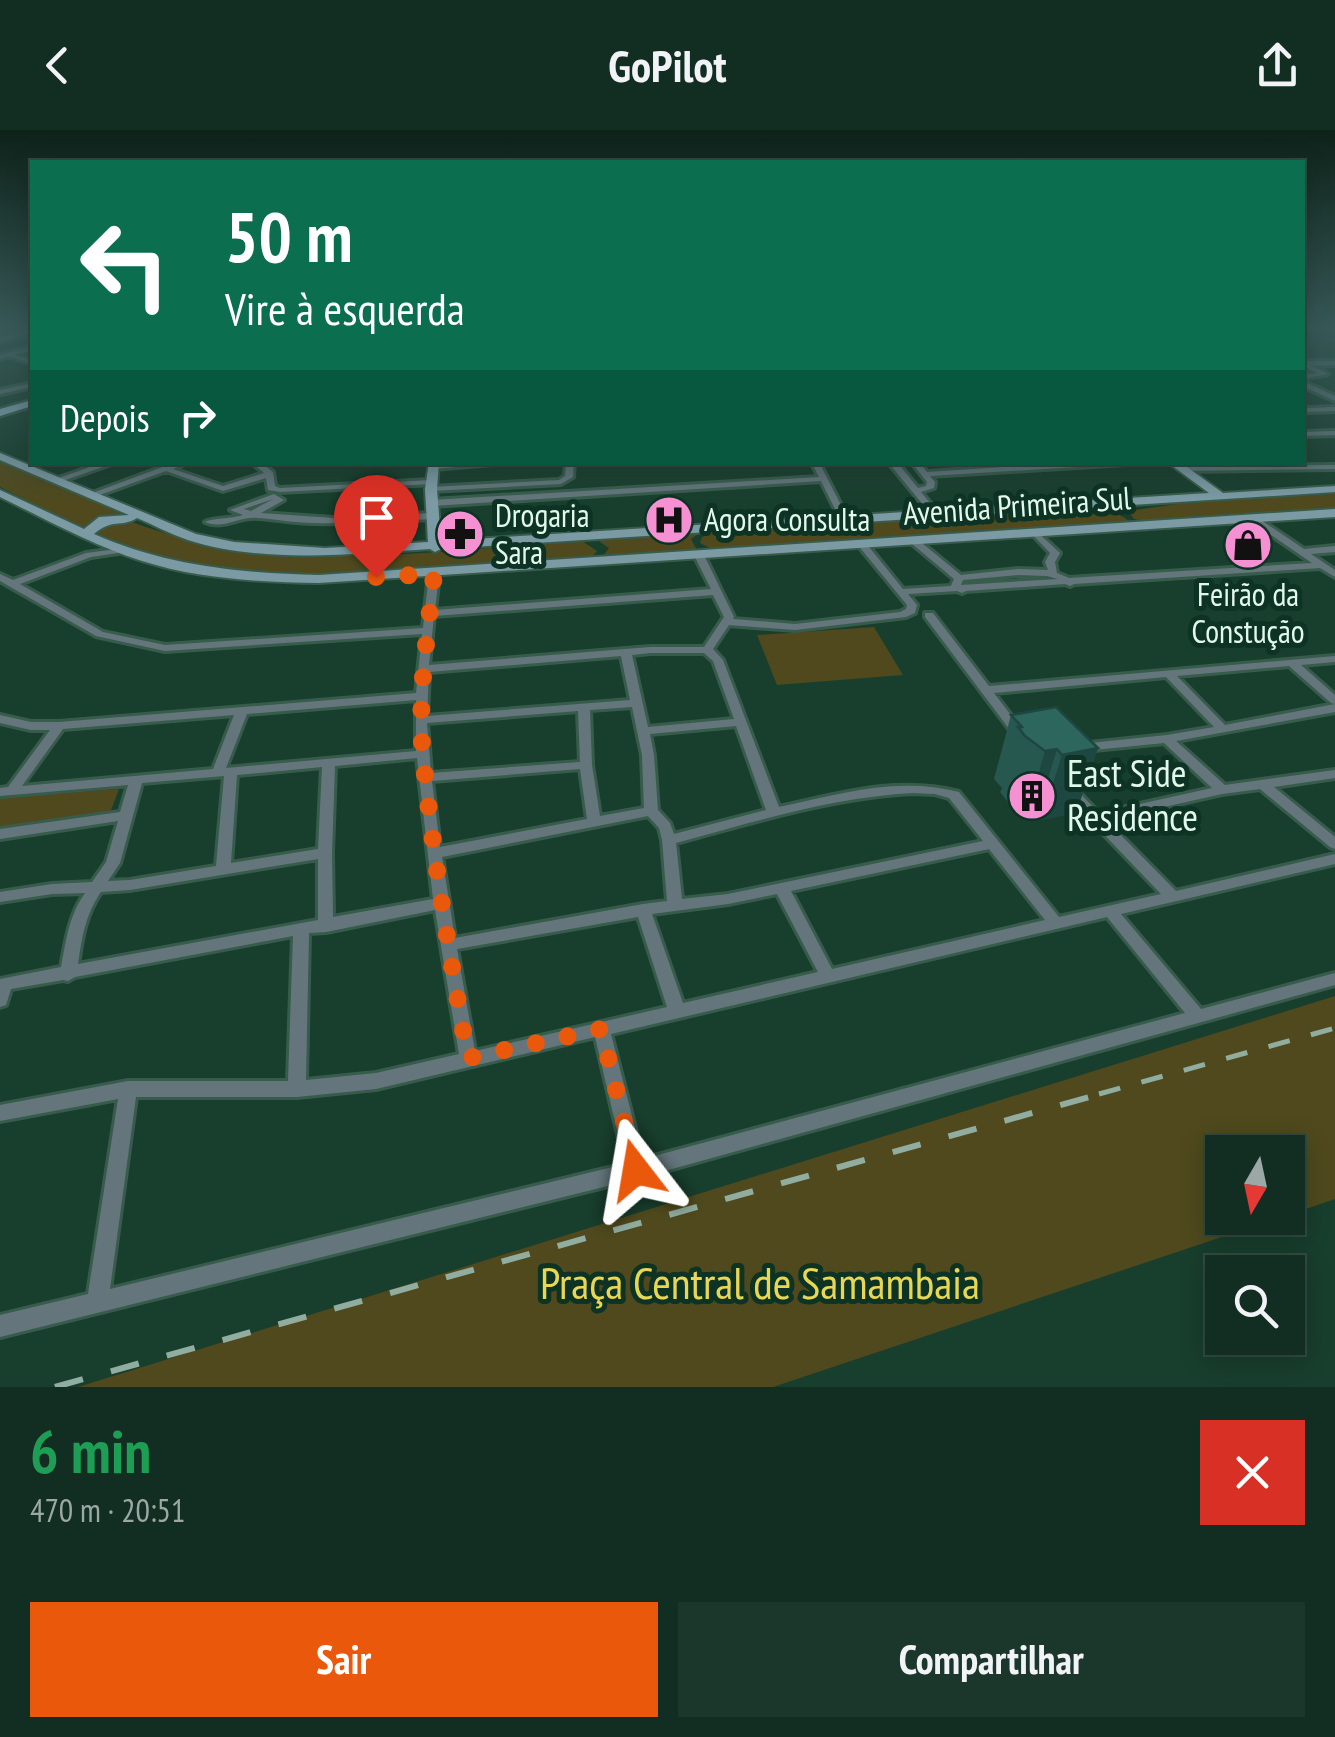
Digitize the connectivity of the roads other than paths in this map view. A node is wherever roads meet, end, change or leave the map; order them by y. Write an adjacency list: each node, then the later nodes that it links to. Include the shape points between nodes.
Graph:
1 (1312, 386): 4 (street)
2 (30, 388): 3 (main road)
3 (0, 395)
4 (1335, 398)
5 (30, 404): 8 (main road)
6 (1335, 409): 7 (street)
7 (1305, 411)
8 (0, 413)
9 (1335, 433): 10 (street)
10 (1305, 434)
11 (0, 456): 26 (main road, Avenida Primeira Sul)
12 (103, 465): 26 (street)
13 (177, 465): 23 (street)
14 (259, 465): 24 (street)
15 (434, 465): 33 (main road)
16 (570, 465): 33 (street, via 561,482)
17 (816, 465): 27 (street)
18 (895, 465): 29 (street)
19 (918, 465): 25 (street)
20 (1076, 465): 25 (street)
21 (1177, 466): 22 (street); 32 (main road)
22 (1335, 467)
23 (166, 469): 24 (street, via 223,489); 31 (street)
24 (270, 474): 33 (street, via 272,488 280,490)
25 (927, 474): 29 (street, via 931,486)
26 (57, 480): 31 (main road, Avenida Primeira Sul)
27 (821, 480): 33 (street); 41 (street)
28 (1335, 489): 32 (main road, Avenida Primeira Sul)
29 (918, 490): 38 (street)
30 (0, 493): 45 (main road, Avenida Primeira Sul)
31 (91, 495): 40 (main road, Avenida Primeira Sul)
32 (1222, 496): 34 (main road, Avenida Primeira Sul)
33 (432, 498): 37 (street, via 317,522); 50 (main road)
34 (1124, 503): 38 (main road, Avenida Primeira Sul); 42 (main road, via 1121,514)
35 (234, 510): 37 (street); 37 (street, via 209,522); 37 (street, via 280,497)
36 (1335, 512): 39 (main road, Avenida Primeira Sul)
37 (251, 514)
38 (936, 515): 41 (main road, Avenida Primeira Sul)
39 (1252, 518): 42 (main road, Avenida Primeira Sul); 53 (street)
40 (142, 519): 45 (main road, via 104,520); 50 (main road, Avenida Primeira Sul, via 209,542 272,550)
41 (845, 521): 43 (main road, Avenida Primeira Sul)
42 (1146, 524): 44 (main road, Avenida Primeira Sul)
43 (711, 530): 46 (main road, Avenida Primeira Sul); 54 (main road, via 697,543)
44 (1035, 532): 47 (main road, Avenida Primeira Sul); 59 (street, via 1054,553)
45 (85, 535): 48 (main road, Avenida Primeira Sul)
46 (578, 539): 50 (main road, Avenida Primeira Sul); 57 (main road, via 602,549)
47 (914, 541): 49 (main road, Avenida Primeira Sul); 65 (street)
48 (103, 542): 52 (main road, Avenida Primeira Sul); 55 (street)
49 (862, 544): 54 (main road, Avenida Primeira Sul); 67 (street)
50 (434, 548)
51 (1335, 549): 53 (street)
52 (122, 550): 55 (street); 60 (main road, Avenida Primeira Sul, via 178,567 272,578)
53 (1301, 552): 58 (street)
54 (720, 554): 56 (main road, Avenida Primeira Sul)
55 (89, 555): 63 (street)
56 (702, 561): 57 (main road, Avenida Primeira Sul); 66 (street)
57 (588, 562): 60 (main road, Avenida Primeira Sul)
58 (1322, 565): 61 (street); 64 (street)
59 (1052, 572): 64 (street); 65 (street)
60 (434, 574): 68 (street)
61 (1335, 574)
62 (0, 577): 63 (street)
63 (16, 583): 71 (street, via 100,634 165,648)
64 (1070, 583): 65 (street)
65 (961, 584): 67 (street)
66 (715, 592): 68 (street); 70 (street)
67 (900, 592): 70 (street, via 912,605 902,615 795,627)
68 (430, 613): 71 (street)
69 (929, 614): 78 (street)
70 (728, 622): 72 (street)
71 (427, 631): 76 (street)
72 (708, 650): 73 (street); 86 (street, via 718,660)
73 (626, 652): 76 (street); 80 (street)
74 (1335, 659): 75 (street)
75 (1292, 663): 77 (street); 81 (street)
76 (426, 669): 79 (street)
77 (1168, 673): 78 (street); 88 (street)
78 (984, 690): 91 (street)
79 (423, 696): 83 (street); 85 (street)
80 (635, 704): 82 (street); 89 (street)
81 (1335, 705): 88 (street)
82 (584, 708): 85 (street); 95 (street)
83 (242, 711): 87 (street); 96 (street)
84 (0, 719): 87 (street)
85 (423, 720): 93 (street)
86 (739, 722): 89 (street); 105 (street)
87 (59, 726): 103 (street)
88 (1223, 729): 90 (street)
89 (644, 732): 104 (street)
90 (1166, 739): 92 (street); 102 (street)
91 (1027, 742)
92 (1068, 749)
93 (422, 754): 94 (street); 98 (street)
94 (329, 762): 96 (street); 114 (street)
95 (586, 765): 98 (street); 108 (street)
96 (225, 770): 100 (street); 116 (street)
97 (1335, 774): 101 (street)
98 (426, 776): 113 (street)
99 (1059, 778): 107 (street)
100 (136, 780): 103 (street); 106 (street)
101 (1262, 784): 102 (street); 112 (street)
102 (1222, 790): 107 (street)
103 (6, 792)
104 (650, 811): 108 (street); 110 (street)
105 (774, 812): 110 (street); 111 (street, via 910,788 940,789 954,795)
106 (125, 816): 109 (street); 118 (street, via 113,863)
107 (1094, 818): 119 (street)
108 (594, 820): 113 (street)
109 (0, 834)
110 (669, 840): 122 (street)
111 (992, 844): 117 (street); 125 (street)
112 (1335, 844)
113 (437, 852): 121 (street)
114 (325, 853): 116 (street); 126 (street)
115 (1335, 859): 119 (street)
116 (223, 870): 118 (street)
117 (781, 887): 122 (street); 130 (street)
118 (95, 888): 120 (street); 129 (street, via 77,924)
119 (1172, 897): 124 (street)
120 (0, 898)
121 (441, 903): 126 (street); 128 (street)
122 (675, 905): 123 (street)
123 (643, 909): 128 (street); 133 (street)
124 (1110, 911): 125 (street); 134 (street)
125 (1055, 923): 130 (street)
126 (326, 926): 127 (street)
127 (301, 932): 129 (street); 138 (street)
128 (448, 945): 136 (street)
129 (68, 975): 132 (street)
130 (828, 976): 133 (street)
131 (1335, 979): 134 (street)
132 (1, 990)
133 (677, 1011): 135 (street)
134 (1196, 1014): 140 (street)
135 (601, 1029): 136 (street); 140 (street)
136 (468, 1058): 138 (street, via 376,1081)
137 (128, 1089): 138 (street); 139 (street); 141 (street)
138 (296, 1089)
139 (0, 1112)
140 (636, 1170): 141 (street)
141 (97, 1303): 142 (street)
142 (0, 1326)

